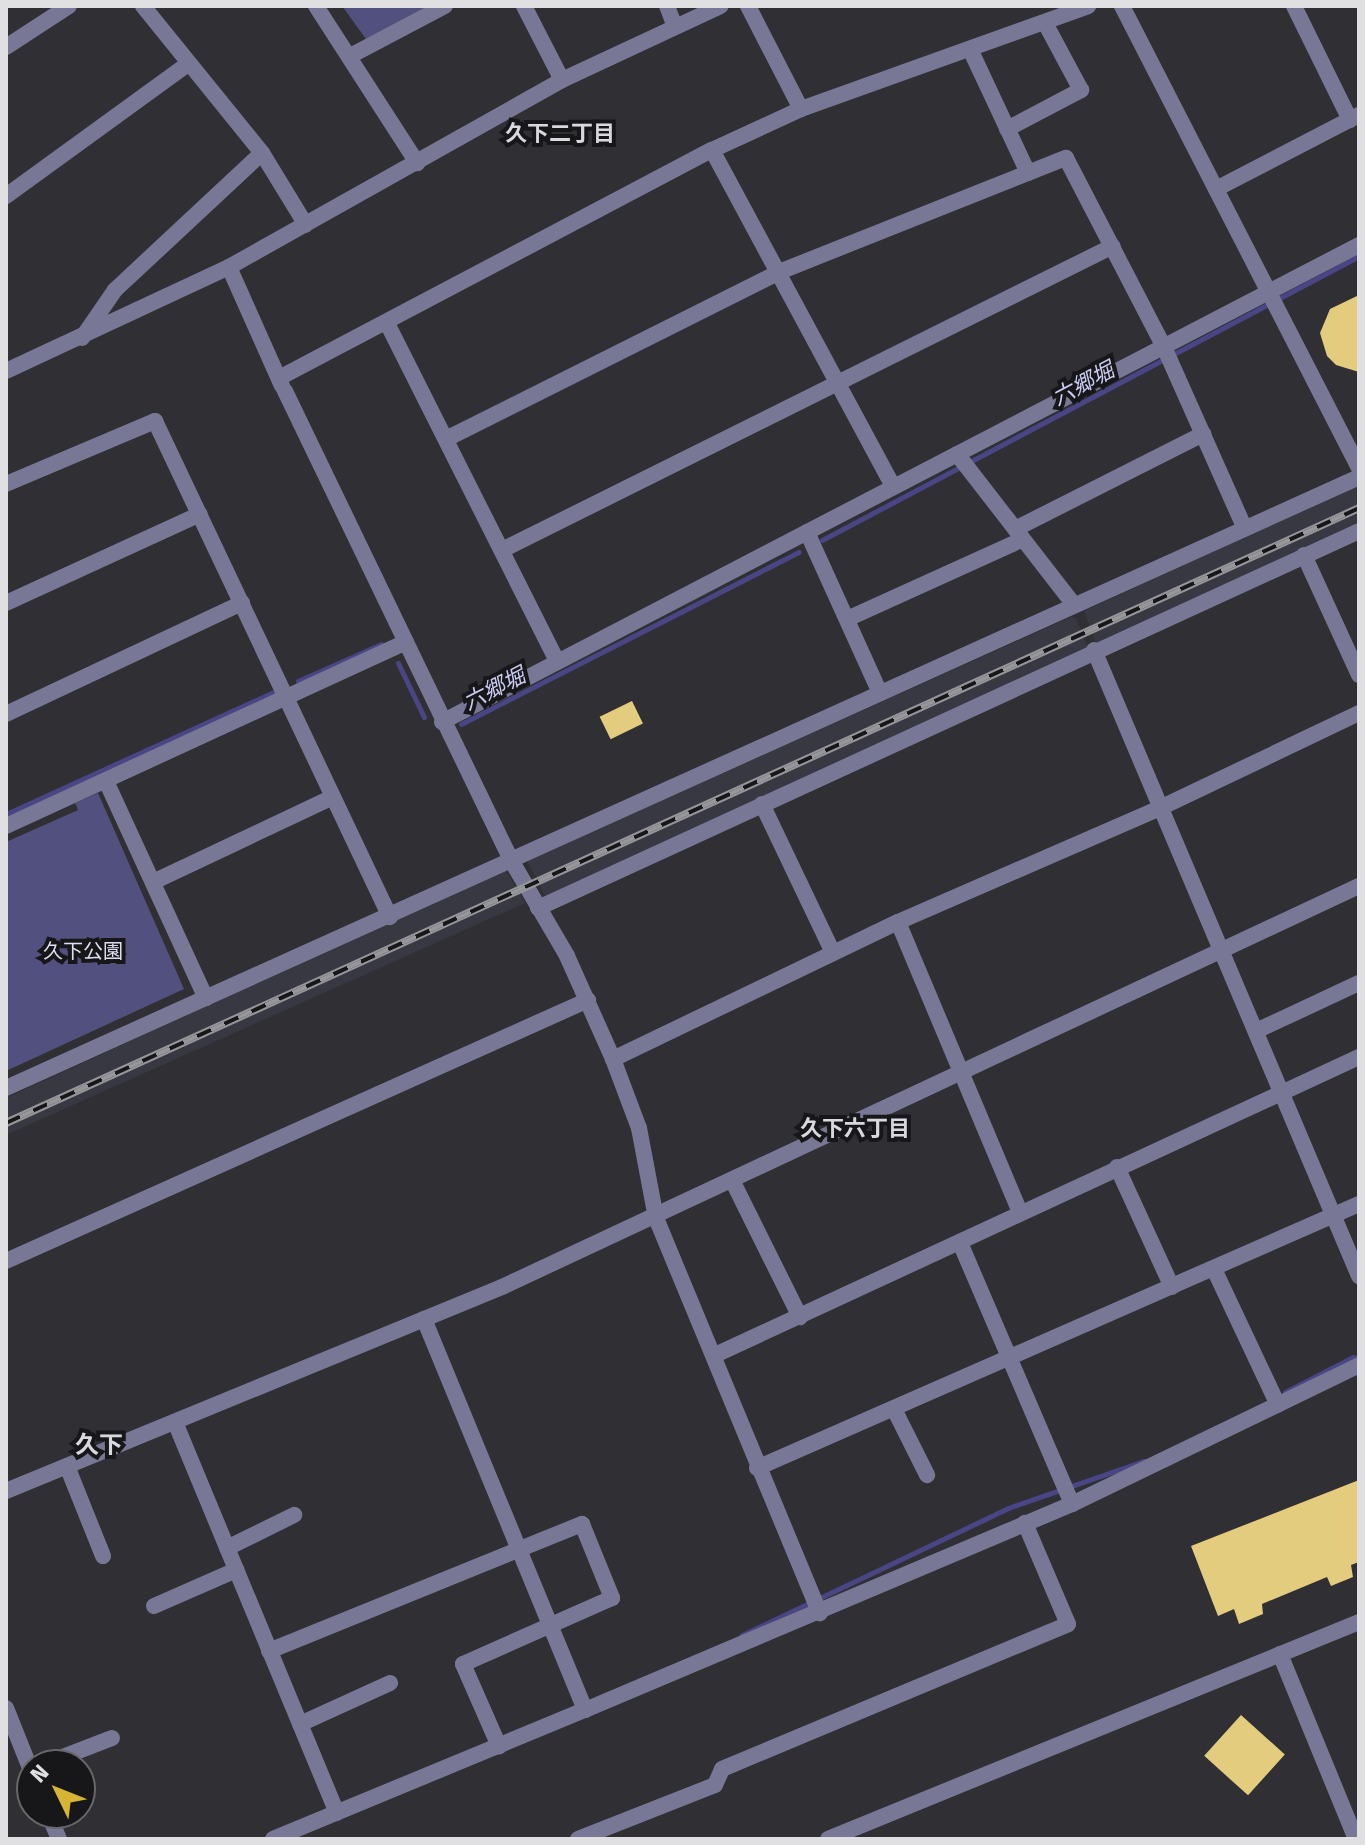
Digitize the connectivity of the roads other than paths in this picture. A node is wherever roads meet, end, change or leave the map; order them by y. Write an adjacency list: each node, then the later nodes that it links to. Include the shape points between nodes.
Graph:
1 (69, 6): 14 (street)
2 (143, 6): 17 (street)
3 (316, 6): 16 (street)
4 (445, 6): 16 (street)
5 (524, 6): 18 (street)
6 (667, 6): 13 (street)
7 (721, 6): 13 (street)
8 (748, 6): 19 (street)
9 (1088, 6): 12 (street)
10 (1122, 6): 26 (street)
11 (1294, 6): 20 (street)
12 (1045, 23): 15 (street); 21 (street, via 1081,90)
13 (674, 24): 18 (street)
14 (6, 47)
15 (970, 49): 19 (street); 21 (street)
16 (352, 55): 24 (street)
17 (189, 63): 23 (street); 27 (street)
18 (562, 80): 24 (street)
19 (801, 109): 22 (street)
20 (1354, 117): 26 (street)
21 (1007, 129): 25 (street)
22 (712, 150): 32 (street); 34 (street)
23 (262, 153): 28 (street); 35 (street, via 115,290)
24 (417, 163): 28 (street)
25 (1028, 173): 30 (street, via 1066,158); 32 (street)
26 (1216, 189): 33 (street)
27 (6, 196)
28 (306, 225): 31 (street)
29 (1359, 245): 33 (street)
30 (1113, 246): 36 (street); 38 (street)
31 (229, 267): 35 (street); 39 (street)
32 (779, 272): 38 (street); 41 (street)
33 (1269, 293): 36 (street); 43 (street)
34 (388, 325): 39 (street); 41 (street)
35 (82, 338): 37 (street)
36 (1164, 347): 40 (street); 42 (street)
37 (6, 371)
38 (838, 383): 46 (street); 52 (street)
39 (282, 385): 58 (street)
40 (1203, 434): 48 (street); 51 (street)
41 (446, 439): 52 (street)
42 (957, 454): 46 (street); 51 (street)
43 (1359, 468)
44 (1359, 477): 48 (street)
45 (6, 484): 47 (street, via 150,419)
46 (893, 486): 50 (street)
47 (200, 514): 54 (street); 55 (street)
48 (1244, 527): 56 (street)
49 (1359, 531): 53 (street)
50 (807, 532): 57 (street); 60 (street)
51 (1019, 534): 56 (street); 57 (street)
52 (502, 550): 60 (street)
53 (1304, 555): 59 (street); 61 (street)
54 (6, 603)
55 (242, 603): 63 (street); 65 (street)
56 (1074, 605): 62 (street)
57 (847, 619): 62 (street)
58 (406, 642): 63 (street); 66 (street)
59 (1094, 650): 69 (street); 70 (street)
60 (557, 661): 66 (street)
61 (1359, 675)
62 (880, 693): 72 (street)
63 (288, 698): 67 (street); 68 (street)
64 (1359, 713): 70 (street)
65 (6, 714)
66 (442, 722): 72 (street)
67 (106, 781): 71 (street); 73 (street)
68 (333, 797): 73 (street); 76 (street)
69 (762, 804): 75 (street); 79 (street)
70 (1162, 807): 77 (street); 78 (street)
71 (6, 826)
72 (511, 860): 75 (street); 76 (street)
73 (153, 882): 81 (street)
74 (1359, 886): 78 (street)
75 (538, 908): 82 (street)
76 (390, 917): 81 (street)
77 (898, 922): 79 (street); 86 (street)
78 (1222, 952): 83 (street); 86 (street)
79 (833, 953): 85 (street)
80 (1359, 983): 83 (street)
81 (206, 998): 87 (street)
82 (588, 1000): 85 (street); 96 (street)
83 (1256, 1031): 88 (street)
84 (1359, 1057): 88 (street)
85 (613, 1059): 94 (street, via 639,1128)
86 (961, 1075): 90 (street); 92 (street)
87 (6, 1088)
88 (1283, 1091): 89 (street); 93 (street)
89 (1117, 1167): 92 (street); 99 (street)
90 (733, 1182): 94 (street); 100 (street)
91 (1359, 1204): 93 (street)
92 (1020, 1212): 95 (street)
93 (1333, 1216): 97 (street); 98 (street)
94 (656, 1218): 101 (street); 102 (street)
95 (961, 1245): 100 (street); 103 (street)
96 (6, 1261)
97 (1214, 1269): 99 (street); 105 (street)
98 (1359, 1276)
99 (1172, 1287): 103 (street)
100 (800, 1317): 102 (street)
101 (424, 1319): 107 (street); 116 (street)
102 (715, 1355): 109 (street)
103 (1012, 1358): 106 (street); 112 (street)
104 (1359, 1365): 105 (street)
105 (1278, 1405): 112 (street)
106 (894, 1409): 109 (street); 110 (street)
107 (175, 1422): 108 (street); 115 (street)
108 (67, 1466): 111 (street); 117 (street)
109 (757, 1468): 120 (street)
110 (927, 1475)
111 (6, 1491)
112 (1072, 1504): 114 (street)
113 (294, 1515): 115 (street)
114 (1025, 1523): 120 (street); 135 (street, via 1068,1624 722,1769 715,1785)
115 (227, 1548): 118 (street)
116 (518, 1548): 122 (street); 122 (street, via 582,1524 612,1598); 123 (street)
117 (103, 1556)
118 (236, 1570): 119 (street); 123 (street)
119 (154, 1606)
120 (820, 1613): 127 (street)
121 (1359, 1622): 124 (street)
122 (549, 1624): 127 (street); 130 (street, via 463,1664)
123 (269, 1651): 128 (street)
124 (1280, 1654): 136 (street); 137 (street)
125 (390, 1683): 128 (street)
126 (6, 1708): 131 (street)
127 (585, 1710): 130 (street)
128 (300, 1724): 133 (street)
129 (112, 1738): 132 (street)
130 (499, 1746): 133 (street)
131 (25, 1749)
132 (84, 1749)
133 (337, 1813): 134 (street)
134 (273, 1839)
135 (578, 1839)
136 (828, 1839)
137 (1356, 1839)

